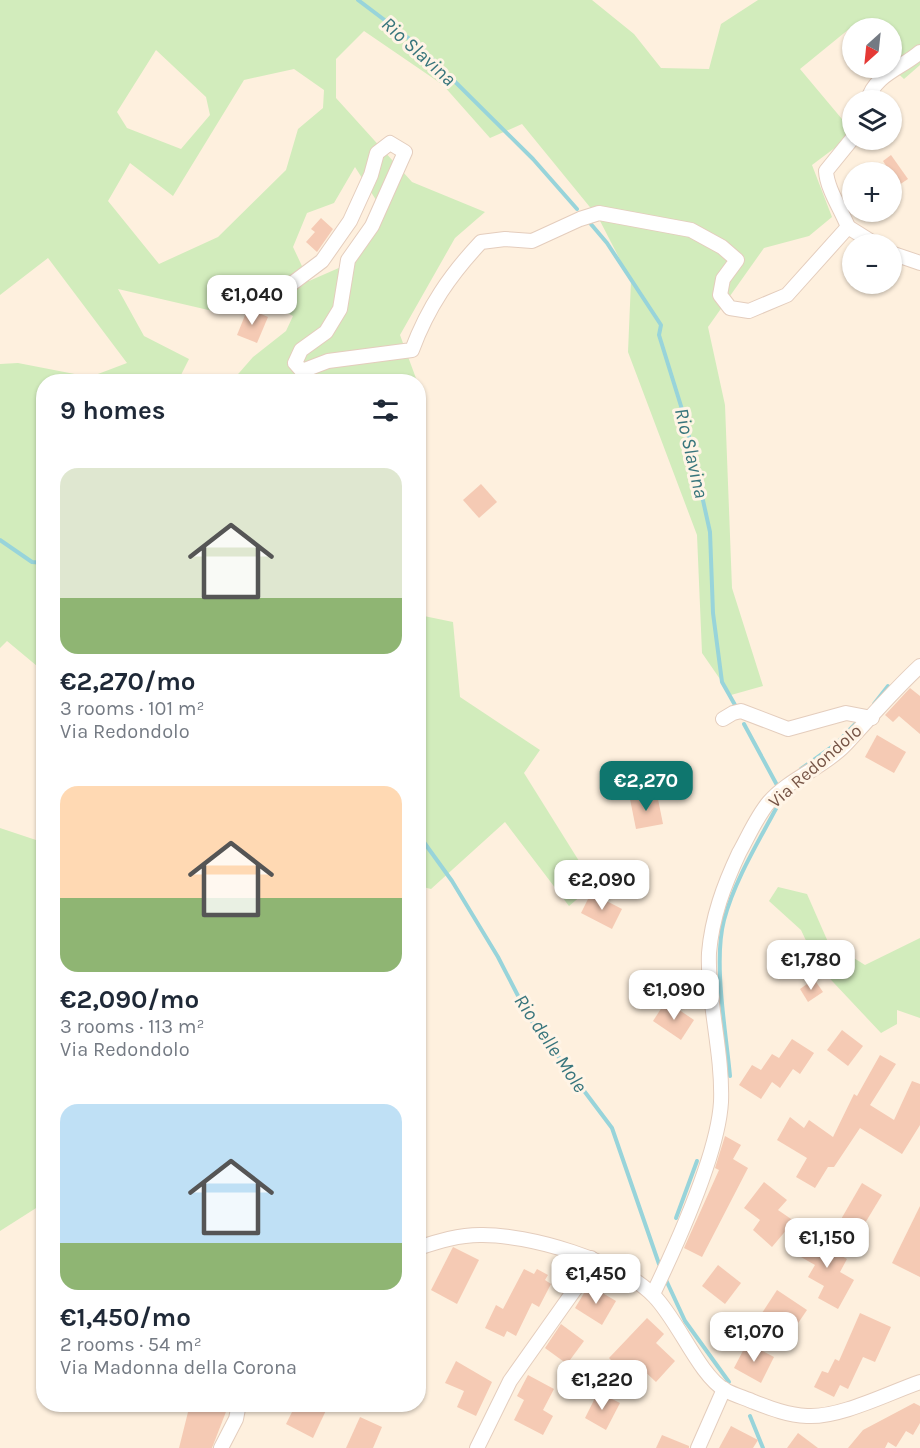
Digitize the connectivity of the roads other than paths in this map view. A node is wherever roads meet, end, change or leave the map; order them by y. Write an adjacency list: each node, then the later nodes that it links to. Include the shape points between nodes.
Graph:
1 (920, 52): 2 (street, via 886,74)
2 (873, 90)
3 (843, 150): 4 (street, via 826,171 827,184)
4 (848, 227): 5 (street); 8 (street, via 787,295 749,311 730,308 720,295 723,279 737,260 691,230 599,213 532,241 482,242 440,290 412,350 328,360 302,371 296,363 301,350 326,332 339,309 348,260 372,226 405,152 390,142 377,153 350,221 322,261)
5 (859, 234)
6 (902, 256): 7 (street)
7 (920, 262)
8 (270, 300)
9 (920, 666): 10 (street, Via Redondolo)
10 (872, 718): 11 (street, via 846,713 788,729 741,711); 14 (street, Via Redondolo, via 838,750 769,802 730,872 714,919 709,955 721,1104 711,1149)
11 (723, 719)
12 (426, 1245): 13 (street, via 482,1234 507,1236)
13 (591, 1258): 14 (street, via 631,1277); 19 (street, via 578,1285 510,1381)
14 (653, 1294): 16 (street, via 705,1369)
15 (920, 1382): 16 (street, via 842,1410 811,1416 778,1411)
16 (724, 1389): 20 (street)
17 (238, 1412): 18 (street)
18 (221, 1448)
19 (477, 1448)
20 (698, 1448)

